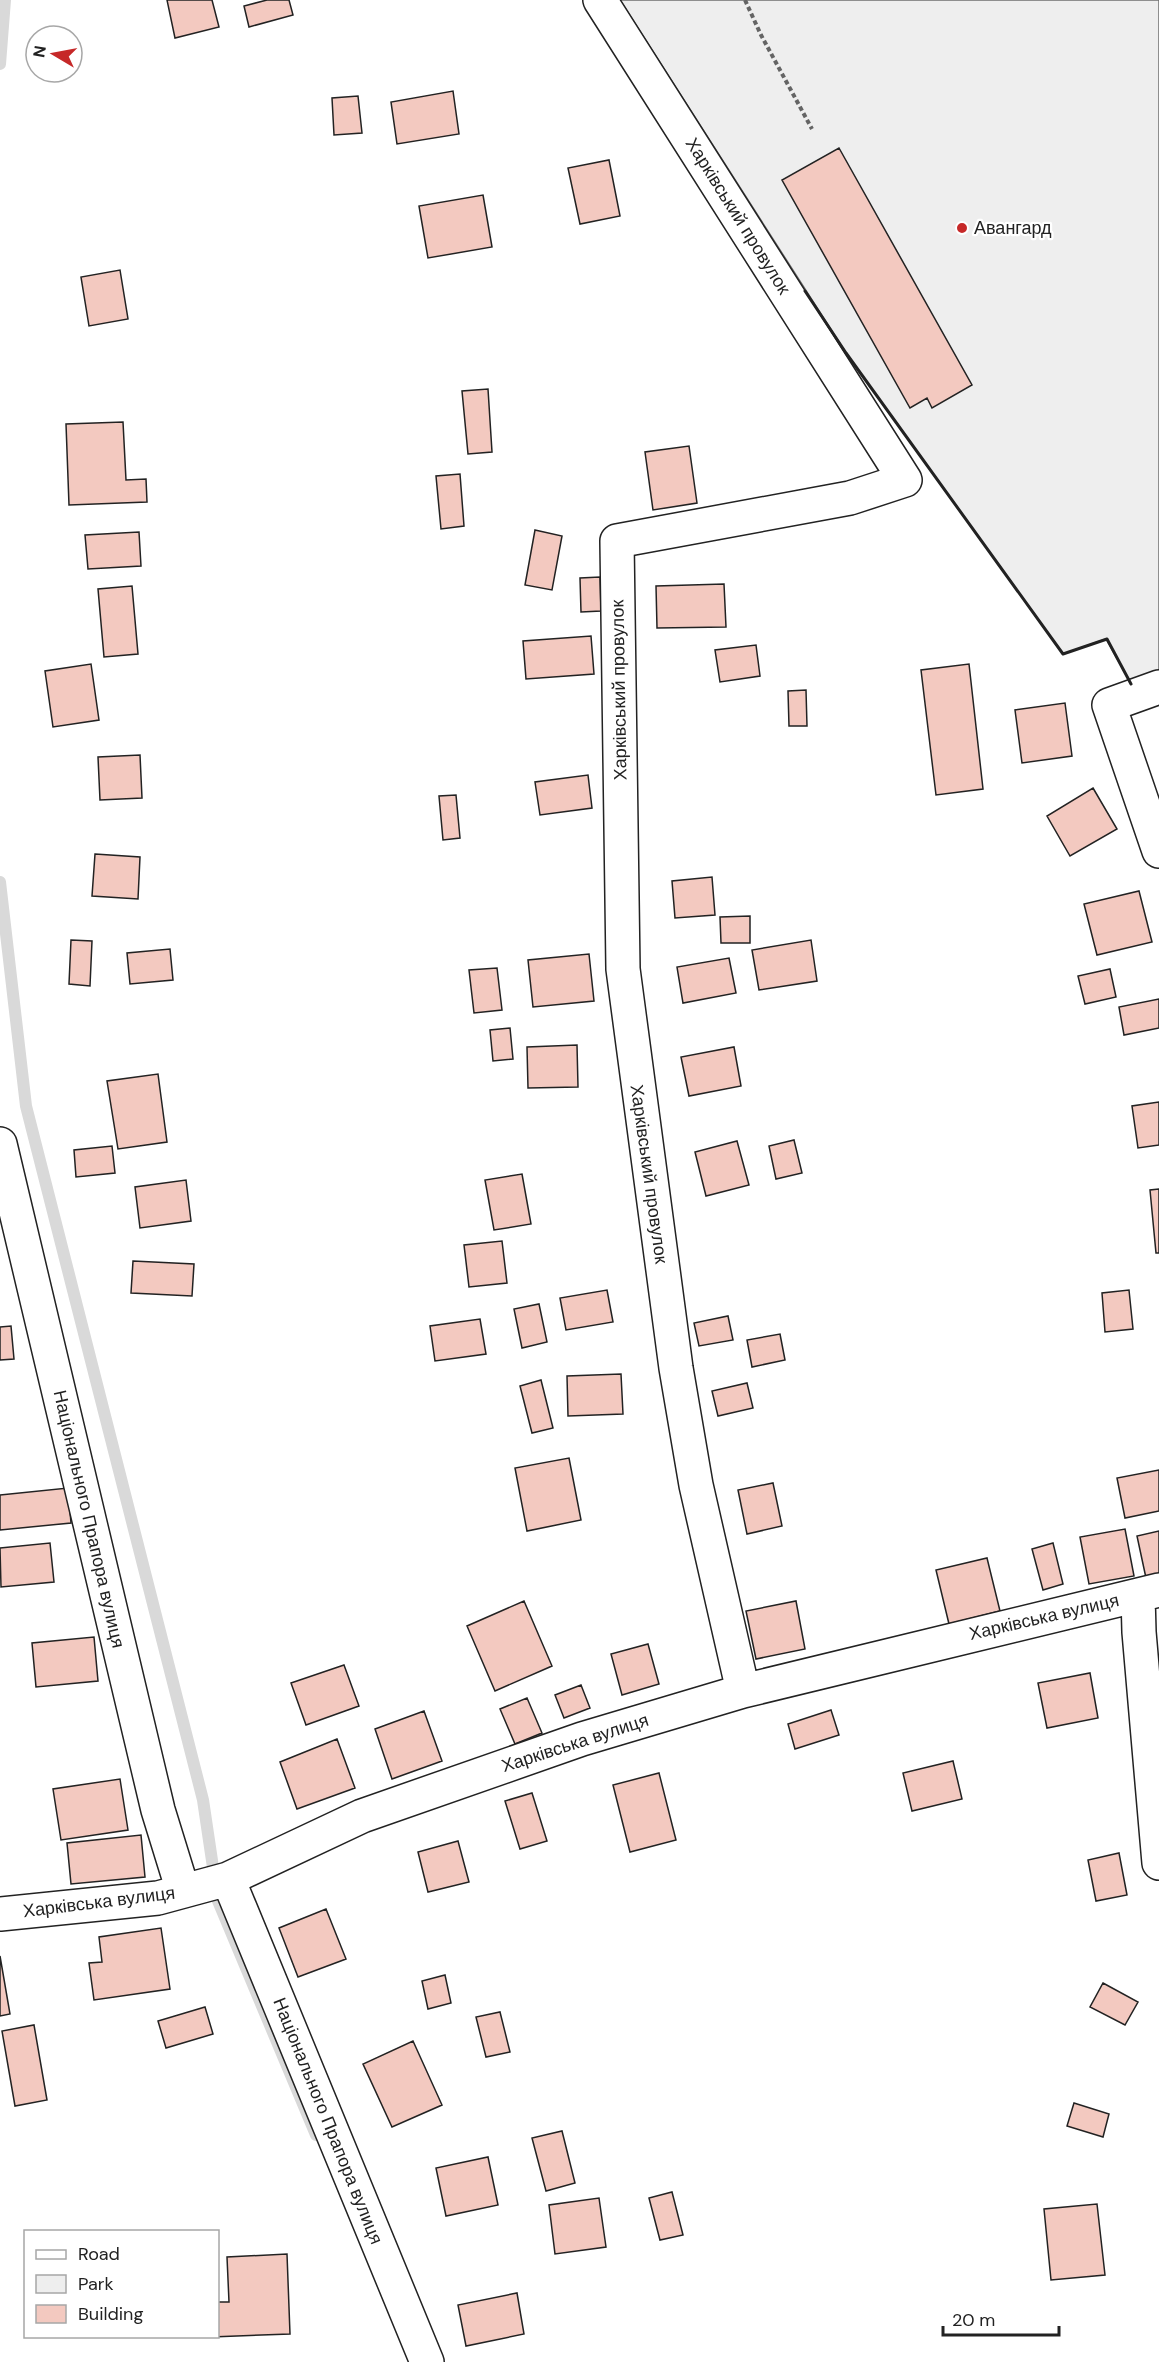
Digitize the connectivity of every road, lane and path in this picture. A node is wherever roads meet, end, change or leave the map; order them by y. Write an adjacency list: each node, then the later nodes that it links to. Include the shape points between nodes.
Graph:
1 (600, 0): 8 (street, Харківський провулок, via 905,480 850,498 617,541 623,969 680,1392 696,1485)
2 (745, 0): 3 (path)
3 (812, 129)
4 (1159, 687): 5 (street, via 1109,705)
5 (1159, 850)
6 (0, 1144): 11 (street, Національного Прапора вулиця, via 155,1799)
7 (1149, 1593): 8 (street, Харківська вулиця); 9 (street, via 1139,1632)
8 (743, 1691): 10 (street, Харківська вулиця, via 582,1739 362,1816)
9 (1159, 1863)
10 (228, 1879): 11 (street, Харківська вулиця); 13 (street, Національного Прапора вулиця)
11 (183, 1891): 12 (street, Харківська вулиця, via 158,1898)
12 (0, 1914)
13 (427, 2362)

